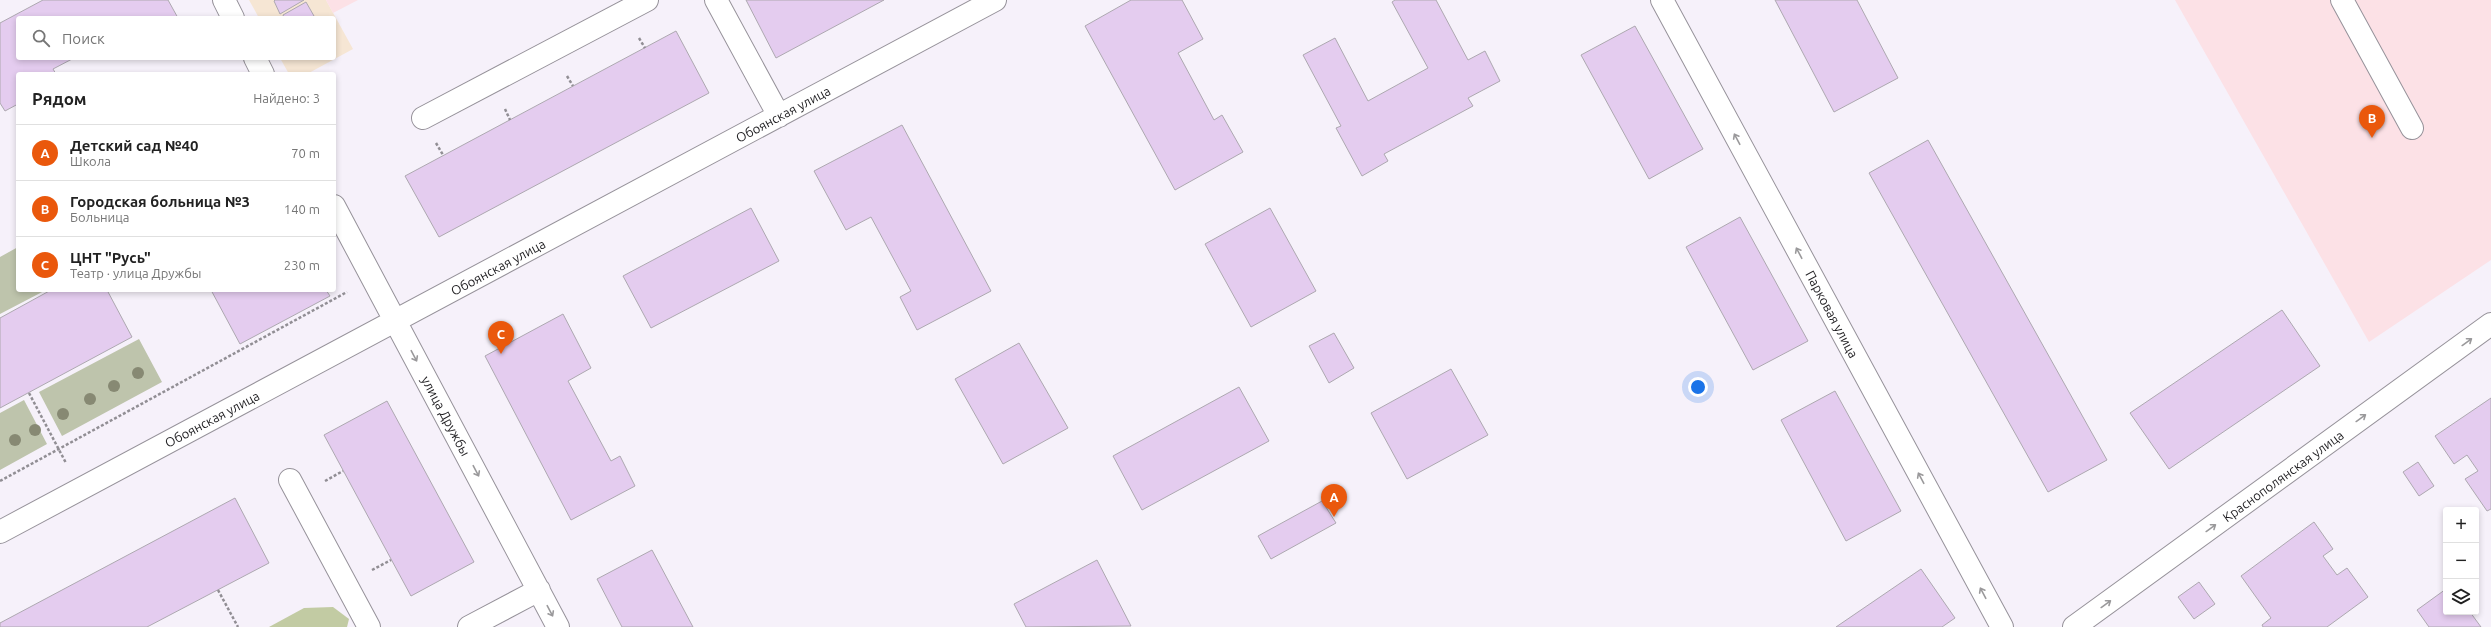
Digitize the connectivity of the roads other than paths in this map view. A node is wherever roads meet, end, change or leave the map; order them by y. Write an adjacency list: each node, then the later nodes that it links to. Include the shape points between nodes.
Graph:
1 (224, 0): 7 (street)
2 (647, 0): 11 (street)
3 (716, 0): 10 (street)
4 (994, 0): 10 (street, Обоянская улица)
5 (1662, 0): 22 (street, Парковая улица, one-way to 5)
6 (2342, 0): 12 (street)
7 (233, 16)
8 (256, 60): 9 (street)
9 (263, 72)
10 (779, 116): 14 (street, Обоянская улица)
11 (423, 118)
12 (2412, 128)
13 (336, 210): 14 (street, улица Дружбы)
14 (396, 322): 17 (street, Обоянская улица); 18 (street, улица Дружбы, one-way to 18)
15 (2491, 324): 23 (street, Краснополянская улица, one-way to 15)
16 (290, 480): 19 (street)
17 (0, 532)
18 (539, 590): 20 (street); 21 (street, улица Дружбы, one-way to 21)
19 (370, 627)
20 (469, 627)
21 (558, 627)
22 (2002, 627)
23 (2074, 627)

